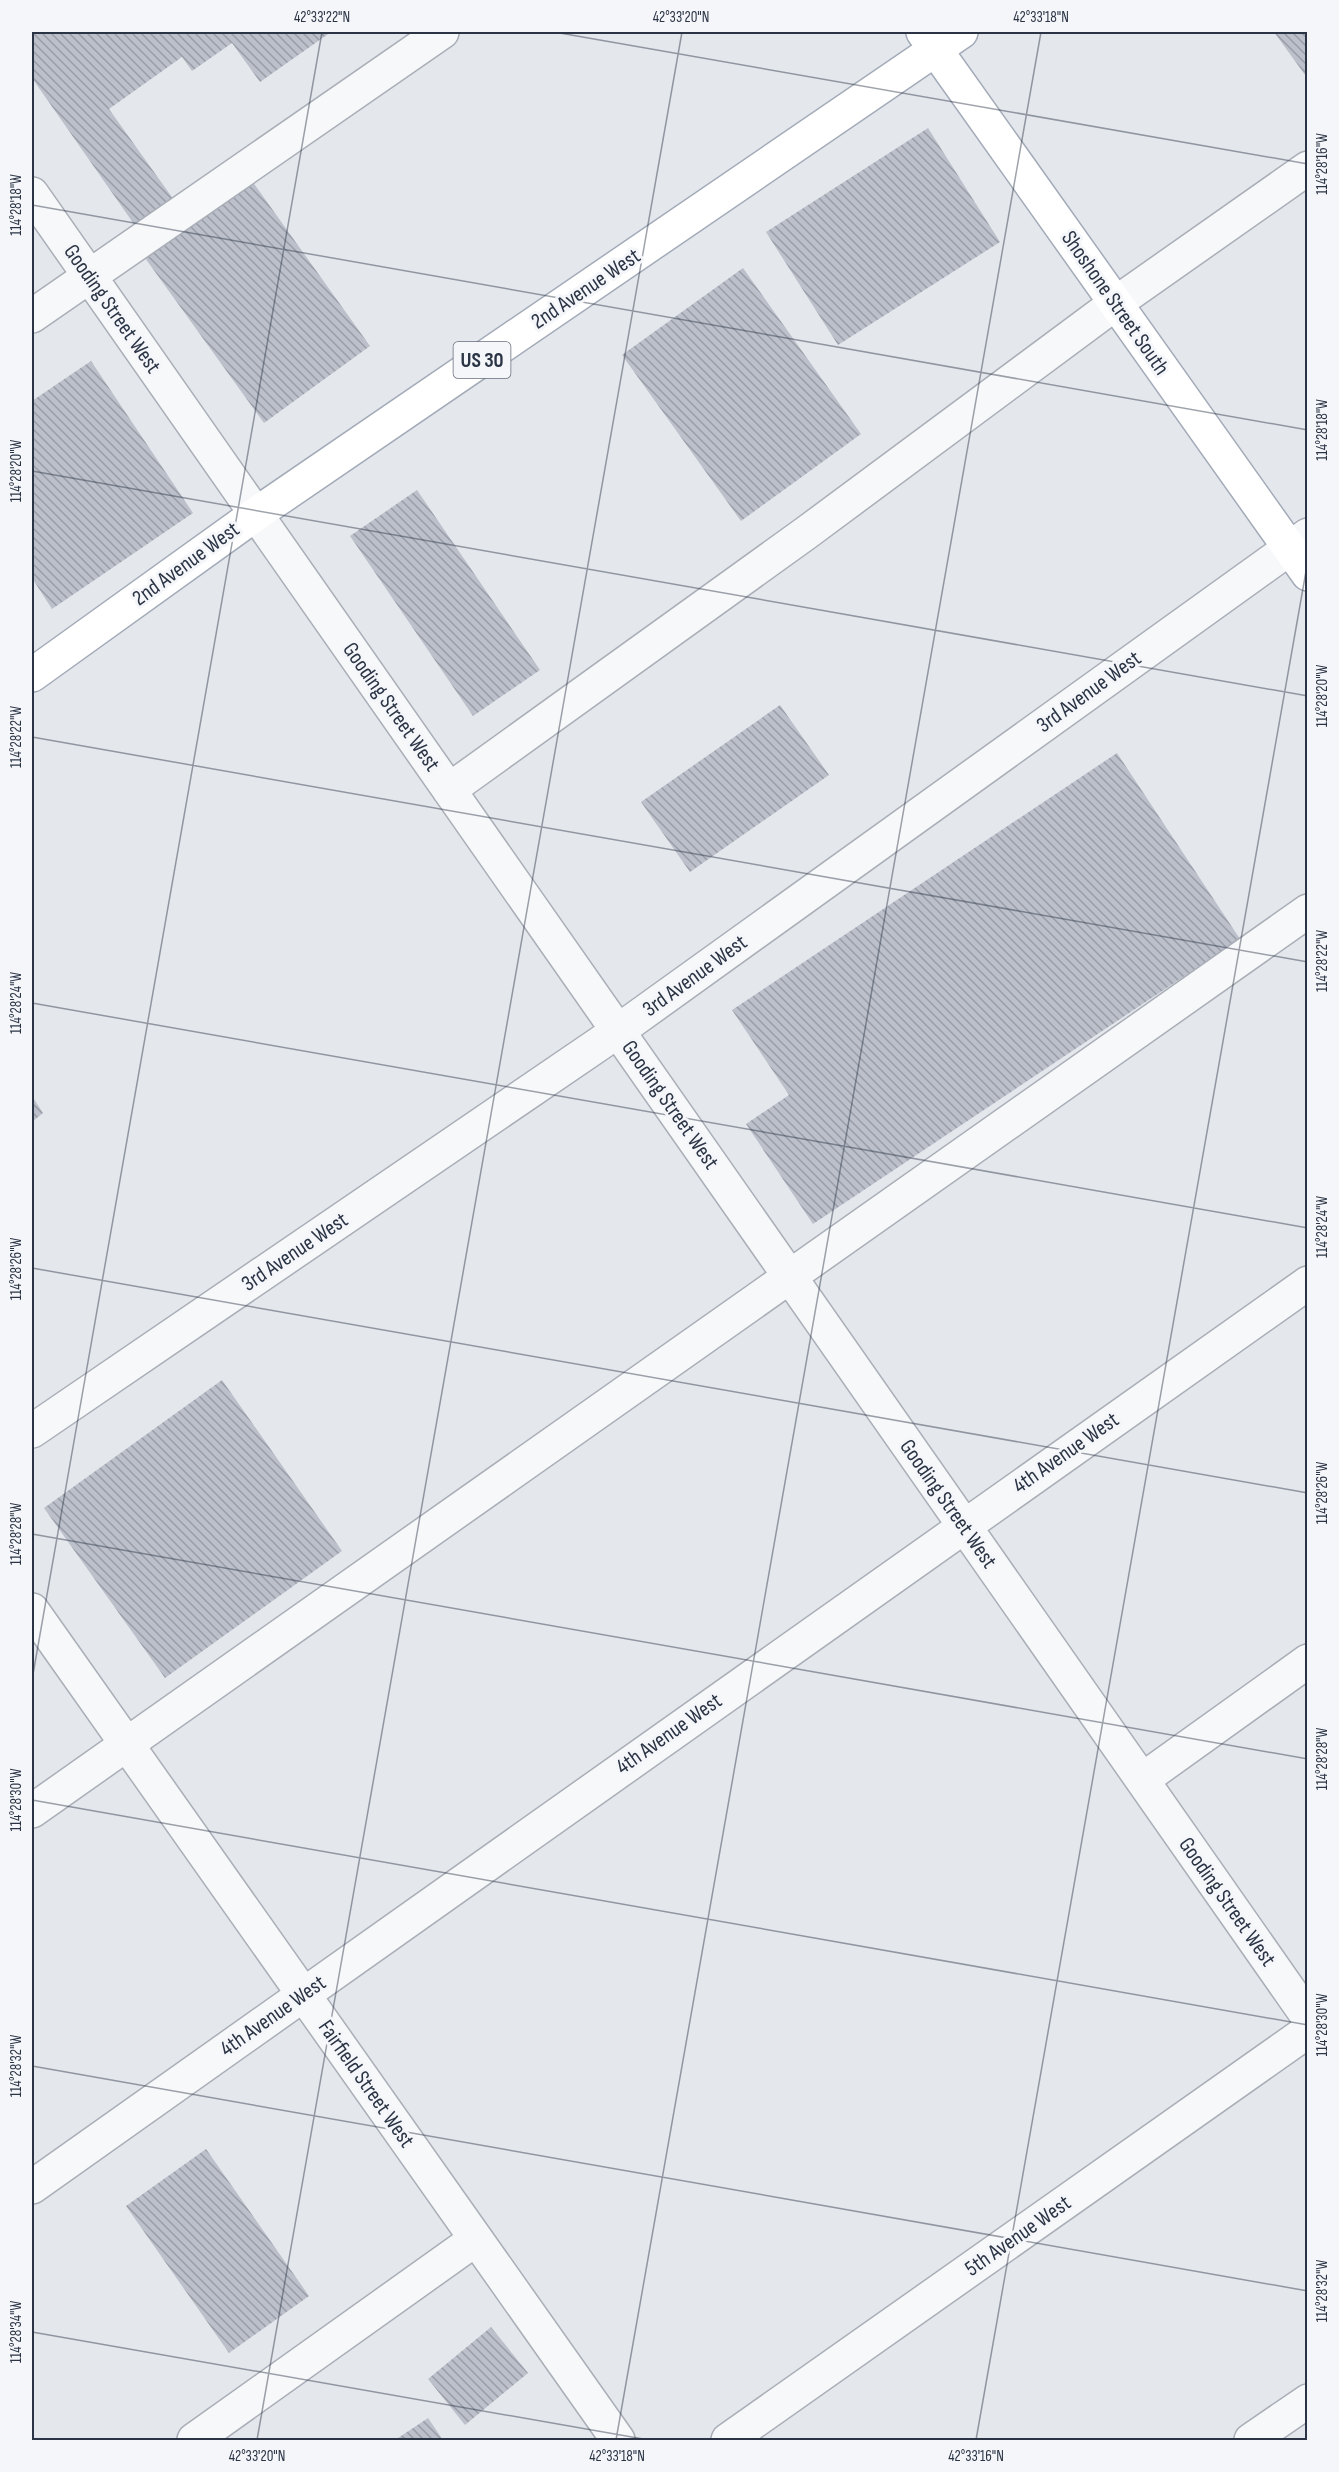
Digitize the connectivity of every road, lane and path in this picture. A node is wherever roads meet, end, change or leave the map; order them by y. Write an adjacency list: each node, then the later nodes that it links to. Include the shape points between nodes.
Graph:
1 (442, 32): 5 (street)
2 (940, 38): 6 (main road, Shoshone Street South); 8 (main road, 2nd Avenue West / US 30)
3 (1308, 168): 6 (street)
4 (32, 194): 5 (street, Gooding Street West)
5 (88, 274): 7 (street); 8 (street, Gooding Street West)
6 (1116, 303): 9 (main road, Shoshone Street South); 11 (street, via 797,540)
7 (32, 316)
8 (256, 514): 10 (main road, 2nd Avenue West / US 30); 11 (street, Gooding Street West)
9 (1301, 552): 13 (street, 3rd Avenue West)
10 (32, 675)
11 (449, 790): 13 (street, Gooding Street West)
12 (1308, 911): 14 (street)
13 (618, 1031): 14 (street, Gooding Street West); 16 (street, 3rd Avenue West)
14 (789, 1276): 17 (street, Gooding Street West); 20 (street)
15 (1308, 1283): 17 (street, 4th Avenue West)
16 (32, 1431)
17 (964, 1525): 21 (street, Gooding Street West); 23 (street, 4th Avenue West)
18 (32, 1610): 20 (street, Fairfield Street West)
19 (1308, 1661): 21 (street)
20 (126, 1744): 22 (street); 23 (street, Fairfield Street West)
21 (1142, 1780): 24 (street, Gooding Street West)
22 (32, 1811)
23 (303, 1994): 26 (street, 4th Avenue West); 27 (street, Fairfield Street West)
24 (1308, 2017)
25 (1308, 2031): 31 (street, 5th Avenue West)
26 (32, 2187)
27 (476, 2239): 29 (street); 30 (street, Fairfield Street West)
28 (1308, 2401): 32 (street)
29 (194, 2440)
30 (618, 2440)
31 (728, 2440)
32 (1251, 2440)

